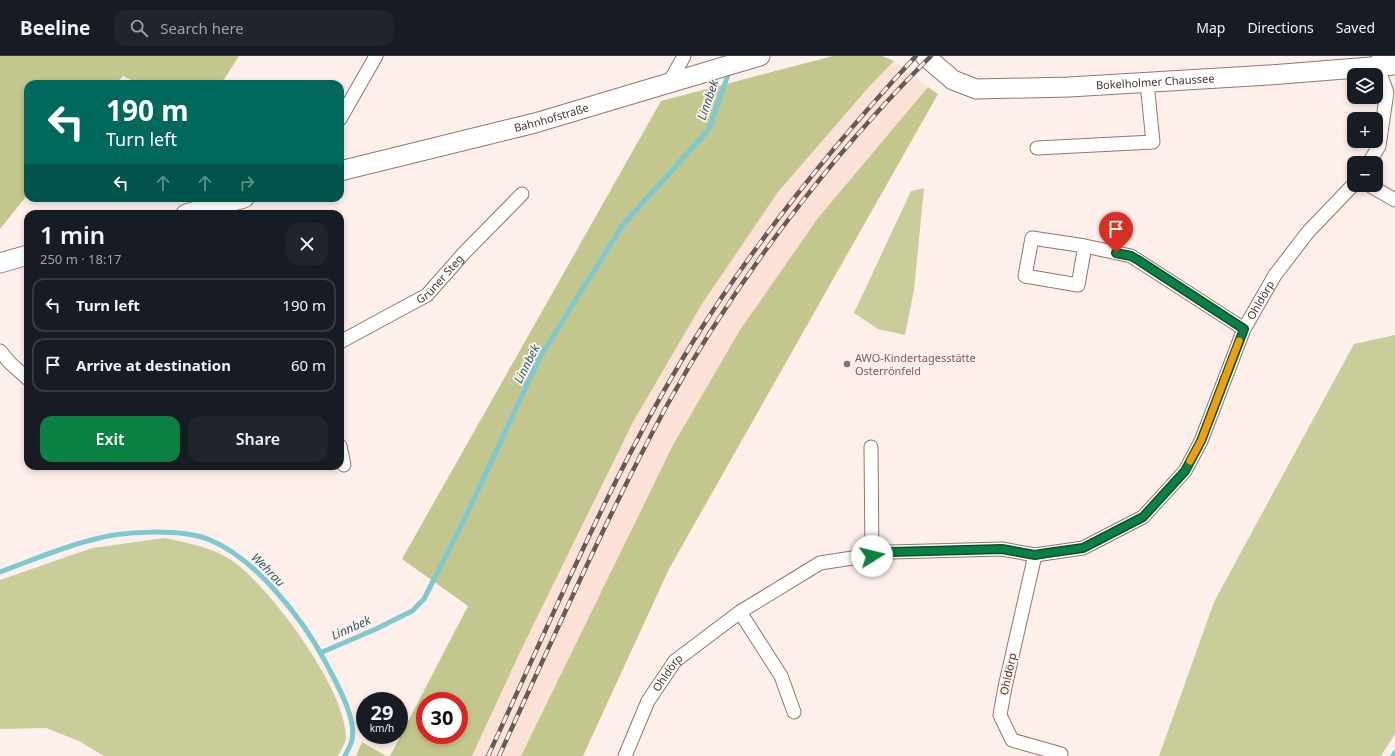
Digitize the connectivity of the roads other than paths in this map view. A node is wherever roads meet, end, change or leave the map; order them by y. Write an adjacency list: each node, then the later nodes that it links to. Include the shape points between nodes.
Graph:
1 (376, 56): 8 (street)
2 (684, 56): 7 (street)
3 (925, 56): 6 (main road, Bokelholmer Chaussee, via 953,80 976,89 1061,88)
4 (754, 58): 7 (main road, Bahnhofstraße)
5 (1384, 62): 6 (main road, Bokelholmer Chaussee); 10 (street, via 1387,92 1379,146)
6 (1148, 82): 9 (street, via 1153,142)
7 (669, 83): 11 (main road, Bahnhofstraße, via 535,123)
8 (344, 112)
9 (1037, 148)
10 (1373, 156)
11 (344, 170)
12 (1347, 191): 21 (street, Ohldörp, via 1308,232 1275,275)
13 (1381, 192): 15 (street)
14 (522, 194): 22 (street, Grüner Steg, via 427,295)
15 (1395, 200)
16 (230, 202): 17 (main road)
17 (200, 210)
18 (1085, 246): 18 (street, via 1032,238 1025,276 1078,285); 21 (street, via 1131,256)
19 (24, 256): 20 (main road)
20 (0, 263)
21 (1244, 329): 26 (street, Ohldörp, via 1198,447 1185,471 1143,517 1083,548)
22 (344, 340)
23 (0, 351): 24 (street)
24 (24, 375)
25 (871, 447): 27 (street)
26 (1035, 555): 27 (street, Ohldörp, via 1002,549 891,552); 30 (street, Ohldörp, via 1000,715 1012,740)
27 (872, 556): 28 (street, Ohldörp, via 820,563)
28 (740, 612): 29 (street, via 781,676); 31 (street, Ohldörp, via 675,661 648,701)
29 (794, 712)
30 (1061, 754)
31 (625, 756)

